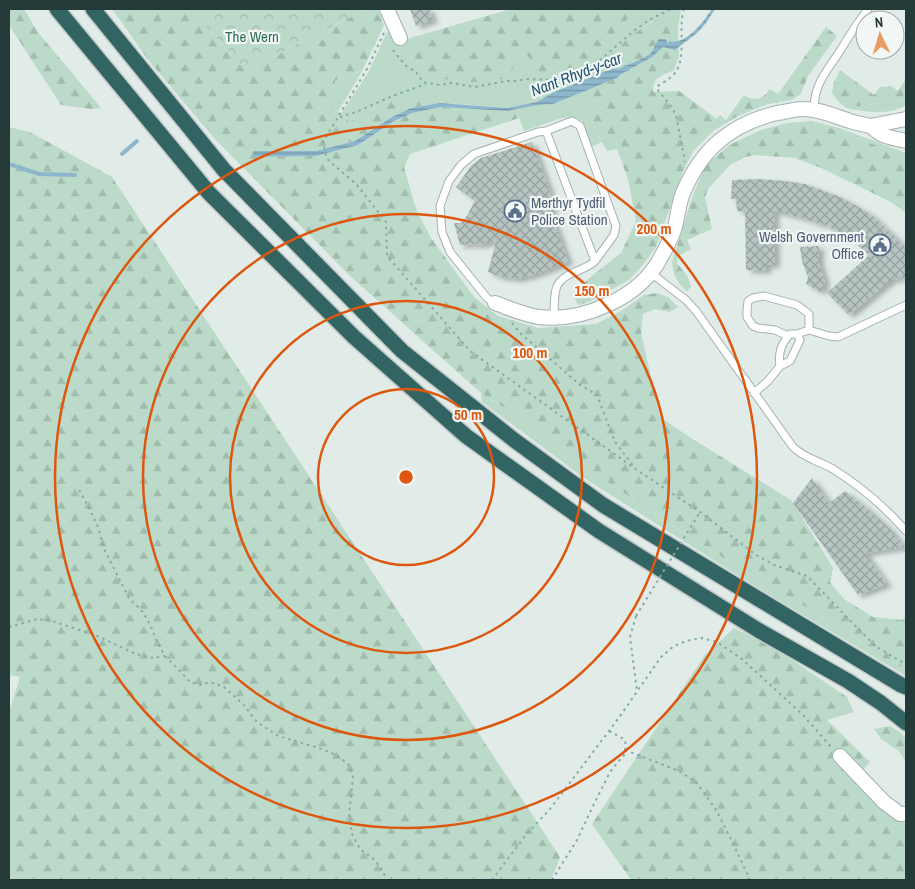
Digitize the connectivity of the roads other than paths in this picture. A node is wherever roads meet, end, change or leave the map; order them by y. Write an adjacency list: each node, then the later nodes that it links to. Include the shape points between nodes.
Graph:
1 (57, 9): 23 (highway, via 208,193 354,337 466,436 599,531 758,630 848,681)
2 (93, 9): 22 (highway, via 224,170 402,350 514,440 604,505)
3 (387, 9): 5 (street)
4 (868, 9): 6 (lane, via 819,83)
5 (396, 42)
6 (814, 110): 8 (street); 12 (street, via 800,109 761,117 738,127 706,153 682,195 674,230)
7 (906, 119): 8 (street)
8 (870, 126): 10 (street, via 881,134)
9 (546, 131): 11 (lane); 11 (lane, via 572,121 580,126 616,226 614,235); 13 (lane, via 474,154 449,181 440,206 442,232 450,252 487,298)
10 (906, 141)
11 (595, 261): 15 (lane, via 591,266 564,276 557,284)
12 (651, 273): 15 (street, via 635,288 605,306 585,314); 20 (lane, via 696,311)
13 (496, 303): 15 (street, via 513,310)
14 (906, 305): 16 (lane, via 838,336)
15 (554, 317)
16 (809, 330): 17 (lane); 18 (lane, via 809,314 797,305 764,296 748,302 747,317 753,326)
17 (797, 334): 18 (lane); 19 (lane, via 800,340 790,360)
18 (788, 336): 19 (lane, via 779,351)
19 (780, 366): 20 (lane)
20 (754, 393): 21 (lane, via 800,454 853,483)
21 (906, 531)
22 (906, 687)
23 (906, 723)
24 (840, 756): 25 (street, via 884,802 900,814)
25 (906, 814)

